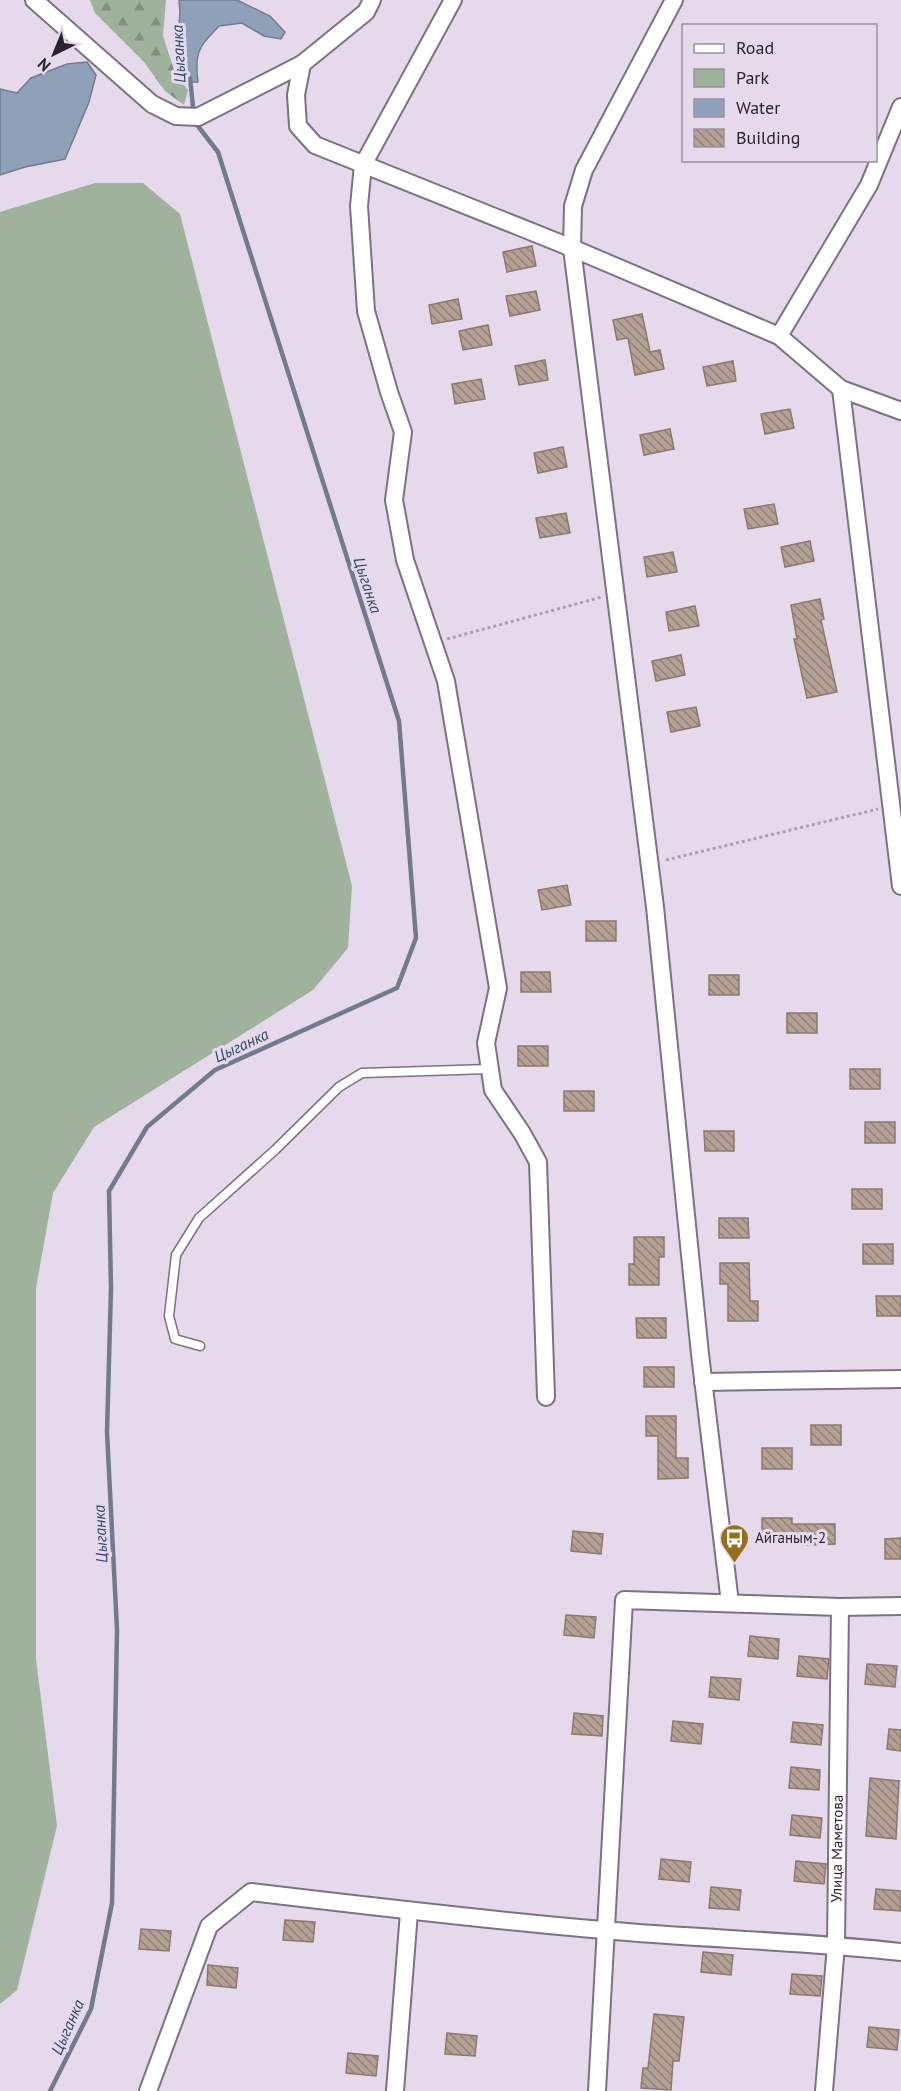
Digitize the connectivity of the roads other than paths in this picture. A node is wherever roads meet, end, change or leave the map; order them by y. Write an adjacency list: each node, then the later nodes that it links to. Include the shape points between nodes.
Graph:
1 (34, 0): 5 (street, via 152,104 176,116 198,117)
2 (372, 0): 5 (street, via 366,12)
3 (453, 0): 7 (street)
4 (674, 0): 8 (street, via 584,170 573,206)
5 (302, 64): 7 (street, via 296,95 298,126 315,145)
6 (901, 107): 9 (street, via 869,184)
7 (363, 165): 8 (street); 13 (street, via 359,206 366,311 403,432 394,500 405,560 446,681 498,988 486,1043)
8 (573, 248): 9 (street); 16 (street, via 649,864)
9 (779, 336): 10 (street)
10 (841, 389): 11 (street); 12 (street)
11 (901, 411)
12 (901, 886)
13 (489, 1069): 14 (lane, via 362,1073 339,1087 199,1218 176,1256 169,1316 175,1339); 17 (street, via 493,1090 538,1162)
14 (200, 1346)
15 (901, 1379): 16 (street)
16 (703, 1382): 18 (street)
17 (546, 1397)
18 (730, 1603): 19 (street); 22 (street, via 624,1600)
19 (840, 1606): 20 (street); 23 (street, Улица Маметова)
20 (901, 1606)
21 (409, 1912): 22 (street); 25 (street, via 251,1892 209,1926); 26 (street)
22 (605, 1930): 23 (street); 27 (street)
23 (836, 1945): 24 (street); 28 (street, Улица Маметова)
24 (901, 1952)
25 (148, 2091)
26 (395, 2091)
27 (597, 2091)
28 (824, 2091)

